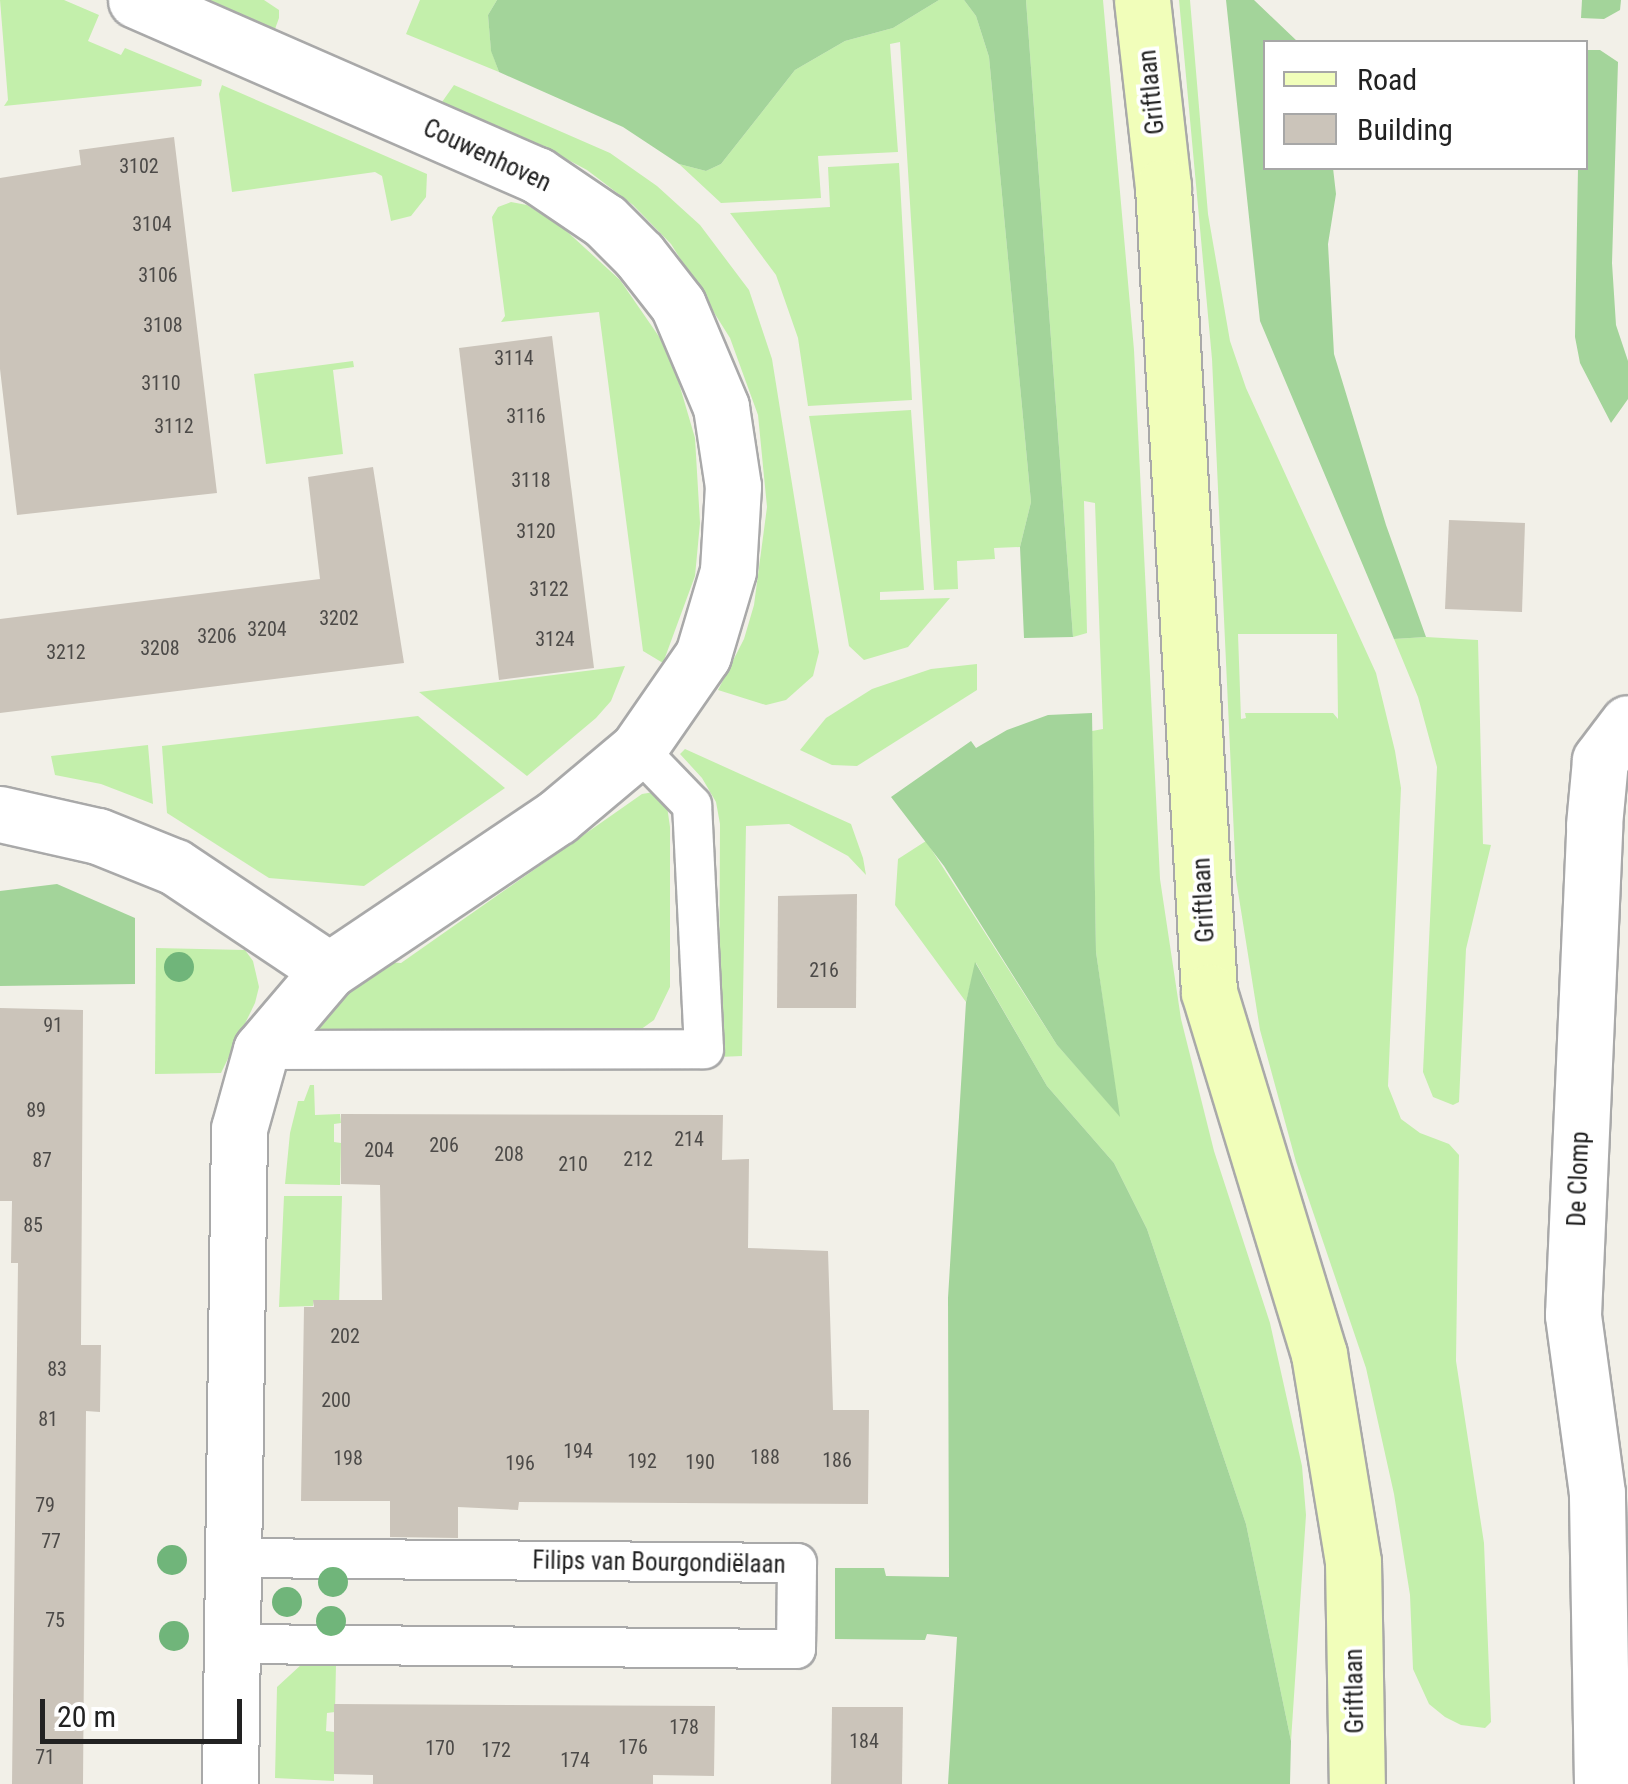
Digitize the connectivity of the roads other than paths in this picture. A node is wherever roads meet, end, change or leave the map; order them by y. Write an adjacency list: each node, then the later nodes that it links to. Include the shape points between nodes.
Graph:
1 (136, 0): 4 (street, Couwenhoven, via 538,175 604,220 678,305 721,407 733,486 728,572 703,656)
2 (1142, 0): 12 (street, Griftlaan, via 1162,186 1209,992 1319,1354 1352,1562)
3 (1628, 723): 9 (street, De Clomp, via 1600,760 1594,825 1574,1315)
4 (638, 750): 6 (street, Couwenhoven, via 557,818); 7 (lane, via 692,805 704,1050)
5 (0, 814): 6 (street, via 98,836 175,866)
6 (329, 970): 7 (street)
7 (262, 1050): 8 (street, via 239,1129)
8 (233, 1558): 10 (street); 10 (lane, Filips van Bourgondiëlaan, via 797,1563 797,1580 796,1649)
9 (1616, 1642): 13 (street, De Clomp)
10 (232, 1644): 11 (street)
11 (230, 1784)
12 (1357, 1784)
13 (1602, 1784)

